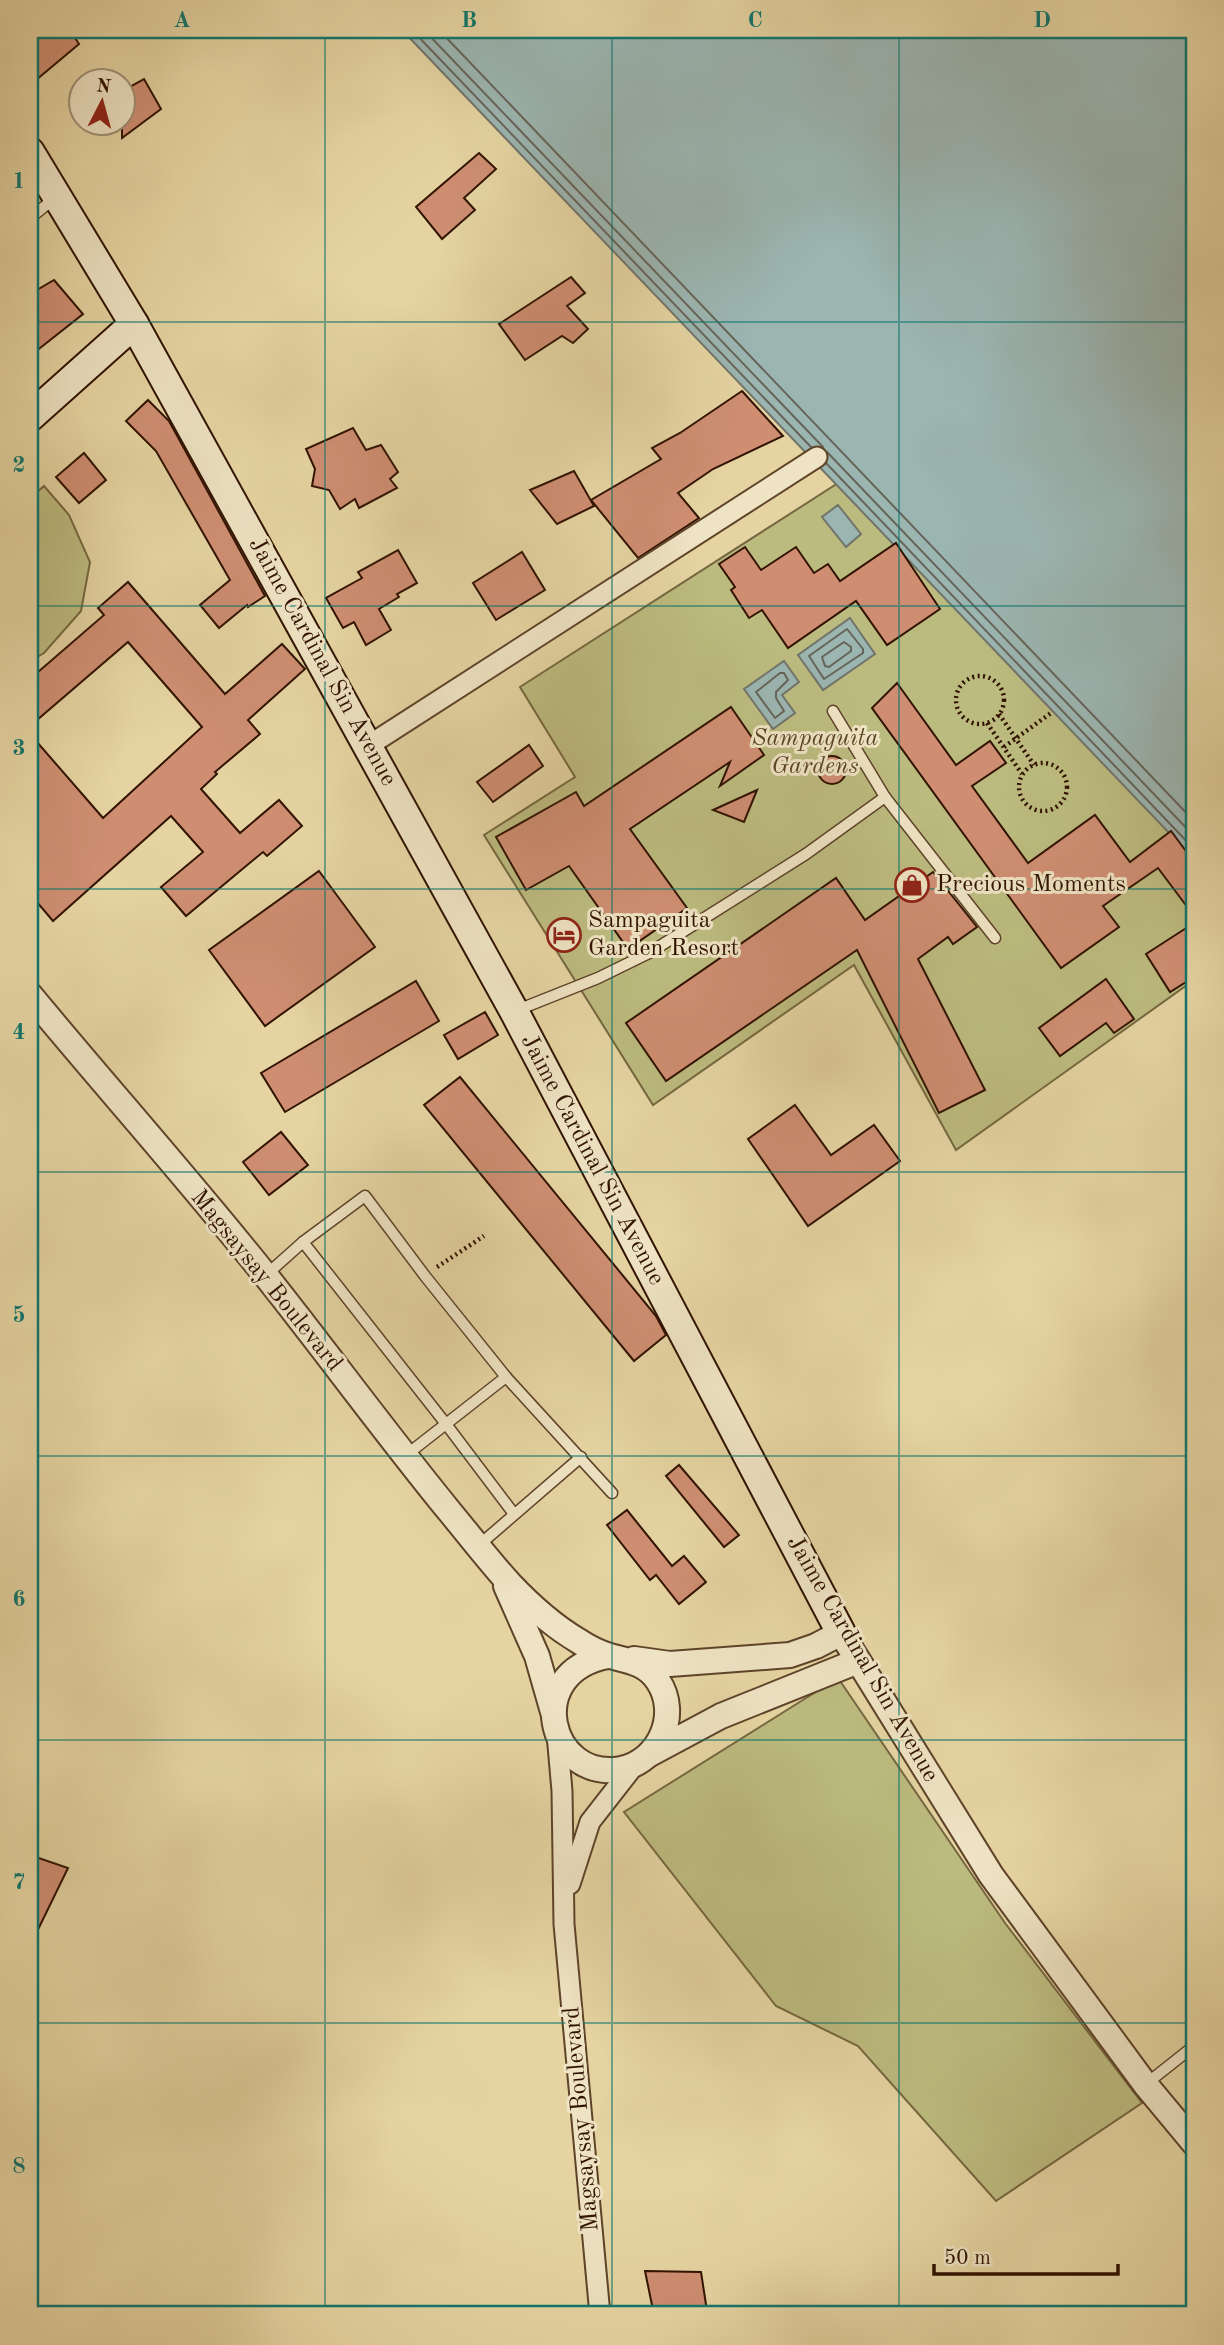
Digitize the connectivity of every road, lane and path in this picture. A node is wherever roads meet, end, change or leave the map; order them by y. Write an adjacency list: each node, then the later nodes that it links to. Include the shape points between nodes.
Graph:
1 (30, 152): 2 (main road, Jaime Cardinal Sin Avenue)
2 (58, 195): 3 (lane); 4 (main road, Jaime Cardinal Sin Avenue)
3 (30, 218)
4 (134, 324): 5 (main road); 12 (main road, Jaime Cardinal Sin Avenue)
5 (30, 417)
6 (817, 457): 12 (street)
7 (833, 710): 16 (lane)
8 (1051, 713): 11 (path)
9 (999, 714): 10 (path); 10 (path, via 1004,699 994,680 979,675 964,680 956,694 958,710 970,722); 11 (path)
10 (987, 723): 13 (path)
11 (1016, 738): 13 (path); 14 (path)
12 (368, 746): 19 (main road, Jaime Cardinal Sin Avenue)
13 (1004, 747): 15 (path)
14 (1034, 765): 15 (path); 15 (path, via 1056,767 1066,779 1066,794 1056,807 1041,811 1026,805 1018,790)
15 (1022, 774)
16 (886, 797): 17 (lane); 19 (lane, via 806,854 649,953)
17 (995, 938)
18 (30, 995): 22 (street, Magsaysay Boulevard)
19 (514, 1012): 32 (main road, Jaime Cardinal Sin Avenue)
20 (484, 1236): 23 (path)
21 (303, 1242): 22 (lane); 23 (lane, via 365,1196); 25 (lane)
22 (265, 1275): 26 (street, Magsaysay Boulevard)
23 (425, 1276): 24 (lane)
24 (506, 1377): 25 (lane); 27 (lane)
25 (446, 1424): 26 (lane); 29 (lane)
26 (404, 1457): 30 (street, Magsaysay Boulevard)
27 (581, 1457): 28 (lane); 29 (lane)
28 (612, 1493)
29 (514, 1514): 30 (lane)
30 (478, 1546): 31 (street, Magsaysay Boulevard)
31 (498, 1570): 33 (street, Magsaysay Boulevard, via 576,1640); 35 (street, Magsaysay Boulevard, via 537,1656)
32 (841, 1633): 33 (street, Magsaysay Boulevard, via 790,1655 670,1664); 34 (street, Jaime Cardinal Sin Avenue)
33 (617, 1657): 35 (street, via 592,1659 576,1667 556,1695); 36 (street, via 644,1666 666,1699 662,1738)
34 (858, 1661): 36 (street, Magsaysay Boulevard, via 721,1716); 39 (street, Jaime Cardinal Sin Avenue, via 991,1875)
35 (555, 1721): 36 (street, via 564,1745 588,1765 621,1769); 37 (street, Magsaysay Boulevard)
36 (643, 1759): 37 (street, Magsaysay Boulevard, via 590,1822 570,1882)
37 (565, 1924): 41 (street, Magsaysay Boulevard)
38 (1194, 2046): 39 (lane)
39 (1145, 2084): 40 (street, Jaime Cardinal Sin Avenue)
40 (1194, 2143)
41 (600, 2315)

